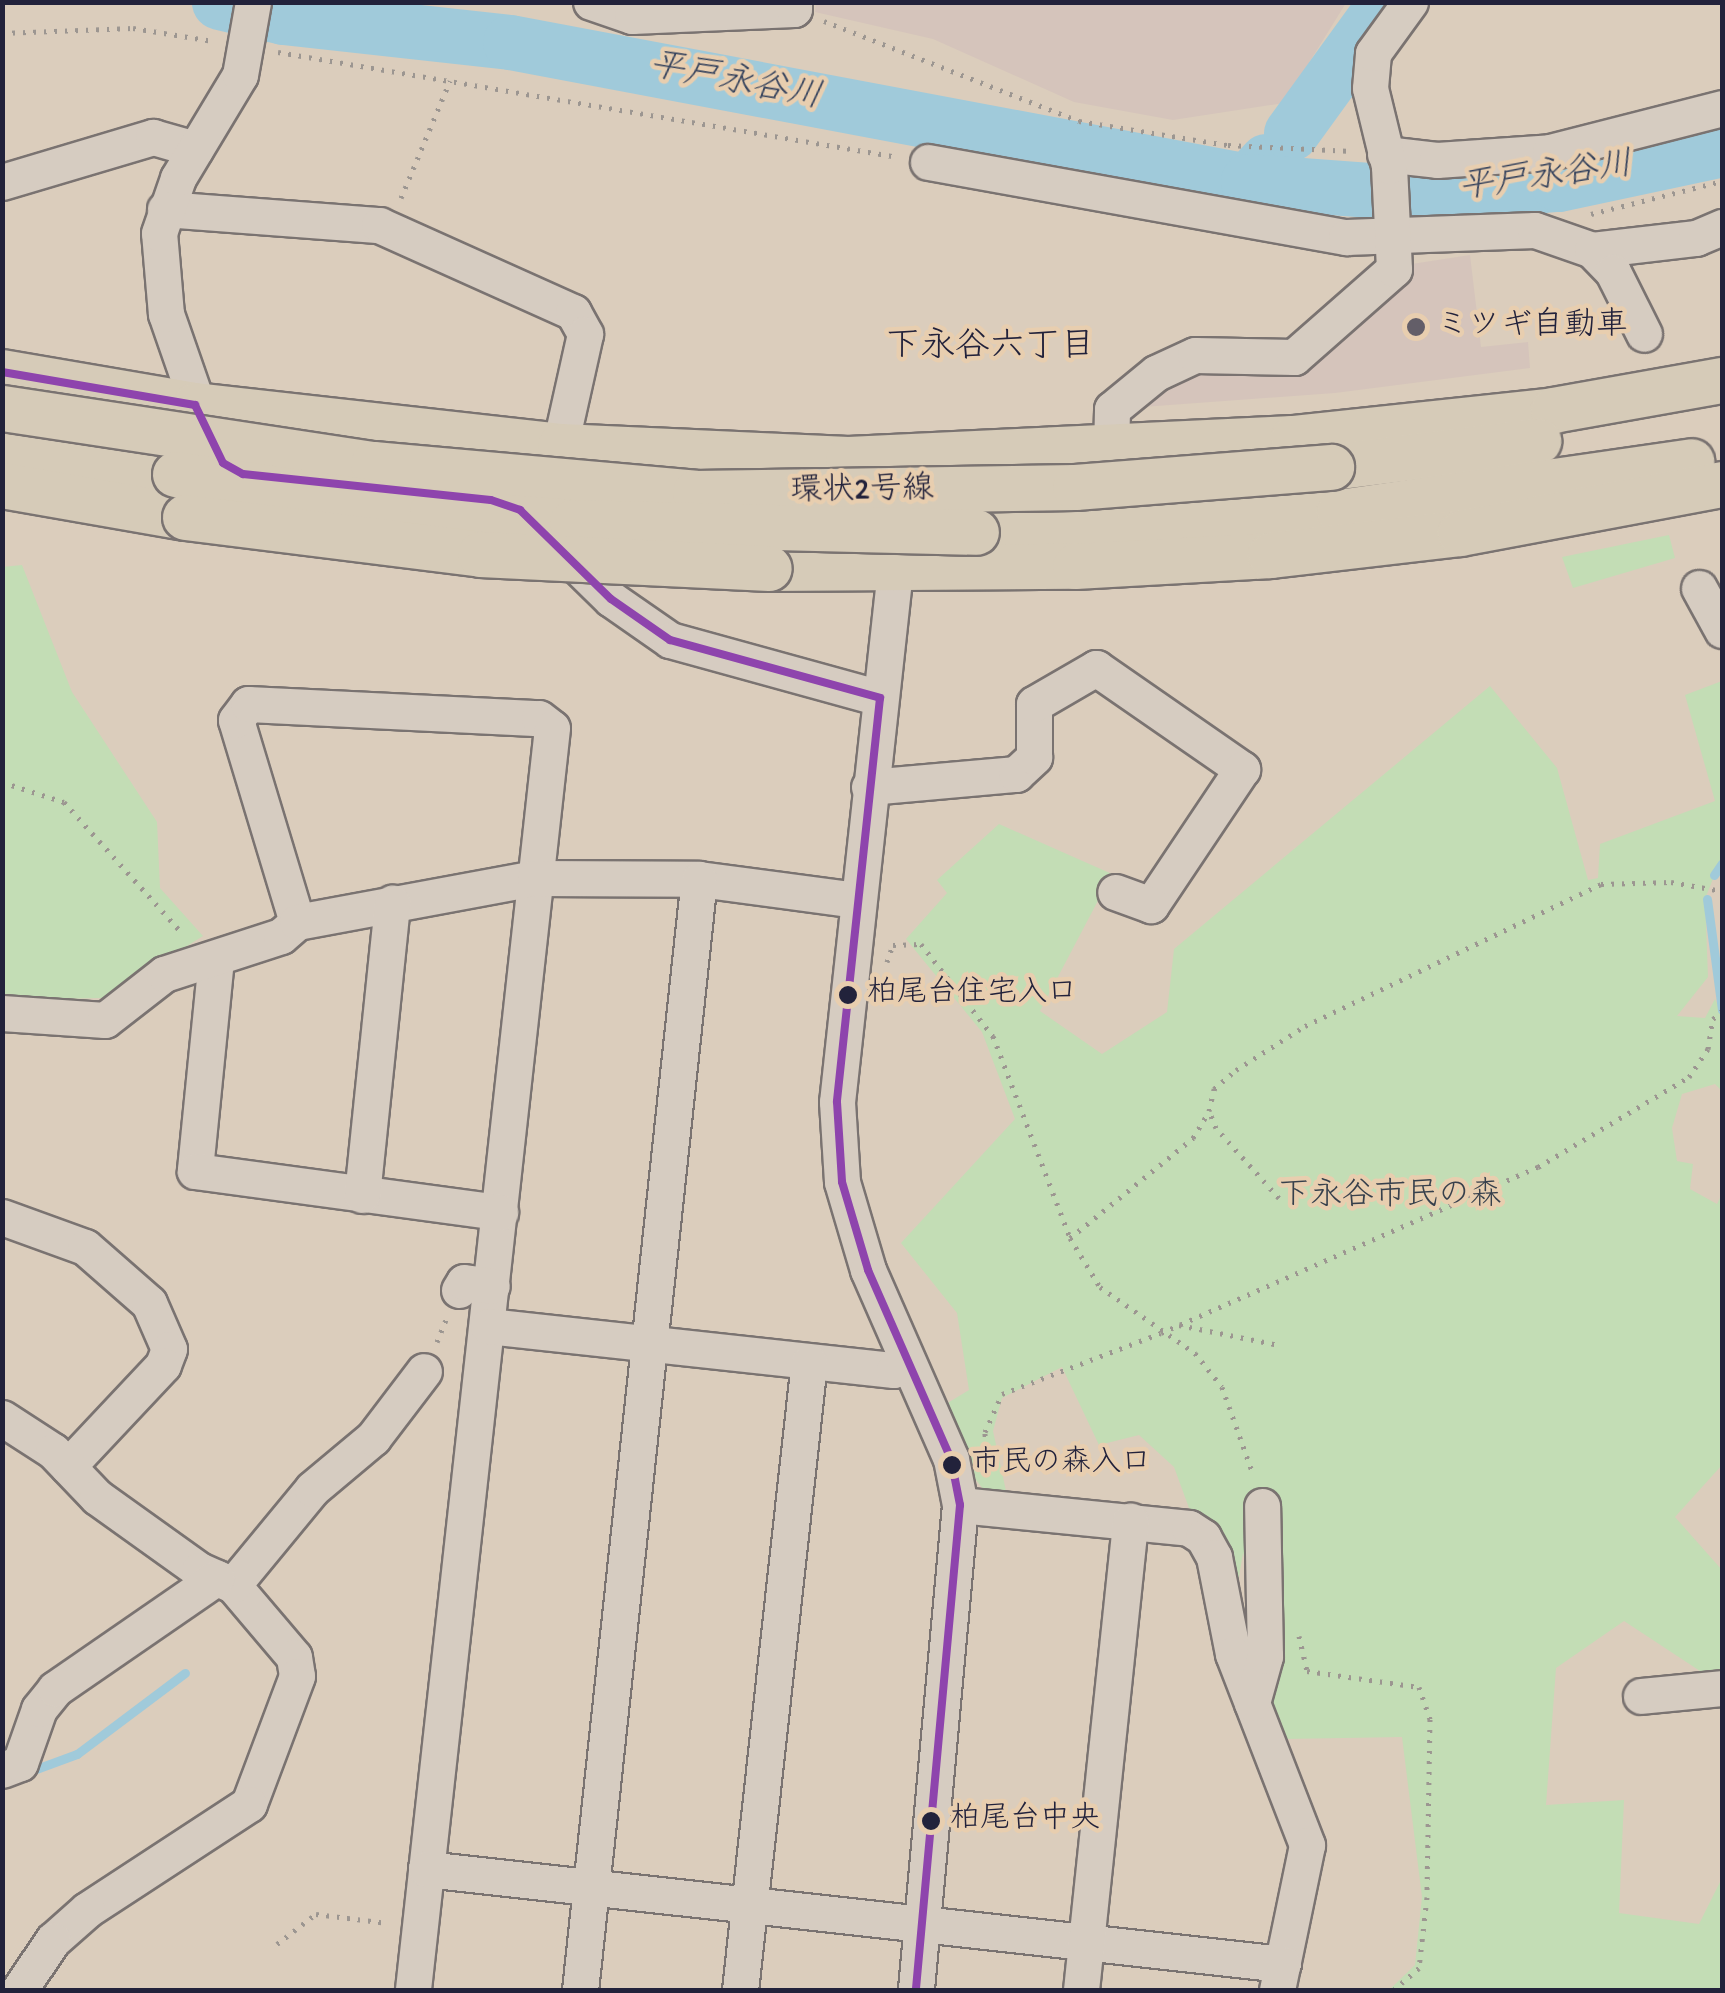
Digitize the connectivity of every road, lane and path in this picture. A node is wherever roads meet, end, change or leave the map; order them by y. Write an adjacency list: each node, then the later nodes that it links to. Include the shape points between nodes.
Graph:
1 (590, 2): 3 (street, via 632,16)
2 (1410, 2): 9 (street, via 1373,53 1370,88)
3 (794, 6): 9 (path, via 1079,121)
4 (251, 28): 5 (path); 6 (path); 8 (street, via 240,75)
5 (2, 33)
6 (450, 81): 10 (path); 15 (path)
7 (1722, 108): 9 (street, via 1550,152)
8 (194, 149): 12 (street, via 153,137); 13 (street)
9 (1387, 160): 17 (street)
10 (928, 162): 17 (street, via 1346,236)
11 (1722, 181): 16 (path)
12 (2, 182)
13 (165, 209): 15 (street); 22 (street, via 158,272)
14 (1722, 227): 18 (street, via 1696,238)
15 (385, 228): 25 (street, via 574,312 585,334)
16 (1535, 230): 17 (street); 18 (street)
17 (1397, 236): 27 (street, via 1394,269 1294,357 1195,354 1156,372 1112,409)
18 (1592, 250): 19 (street, via 1612,272)
19 (1644, 334)
20 (2, 372): 22 (main road)
21 (1722, 380): 27 (main road, via 1553,410)
22 (195, 405): 25 (main road); 34 (street, via 223,463 242,474 491,500 520,510 611,600 670,640)
23 (2, 408): 24 (main road, 環状2号線, bridge, via 373,464 695,493 1058,488 1331,468)
24 (1722, 408)
25 (560, 446): 27 (main road, via 848,458)
26 (2, 447): 28 (main road, 環状2号線, bridge, via 432,510 641,526 976,532 1339,512)
27 (1111, 451)
28 (1722, 456)
29 (1722, 484): 31 (main road, via 1460,533 1270,556)
30 (2, 485): 31 (main road, bridge, via 184,517 480,554)
31 (895, 570): 34 (street)
32 (1698, 588): 33 (street)
33 (1722, 630)
34 (880, 698): 36 (street)
35 (2, 782): 44 (path, via 64,802)
36 (869, 787): 40 (street, via 1016,774 1034,757 1034,704 1096,668 1242,769 1151,904); 41 (street)
37 (536, 878): 38 (street); 42 (street); 43 (street, via 552,728 539,718 248,704 236,720); 52 (street)
38 (700, 879): 41 (street); 59 (street)
39 (1722, 890): 49 (path, via 1671,882 1600,884 1306,1026 1214,1089)
40 (1116, 892)
41 (856, 900): 62 (street, via 838,1102 842,1182 868,1270)
42 (392, 903): 43 (street); 50 (street)
43 (297, 922): 46 (street, via 280,936)
44 (173, 924)
45 (893, 945): 54 (path, via 921,944 993,1036)
46 (216, 959): 48 (street, via 164,974 104,1020); 50 (street, via 195,1171)
47 (1722, 1011): 56 (path, via 1688,1077 1538,1167)
48 (2, 1013)
49 (1210, 1111): 51 (path, via 1216,1128); 54 (path, via 1193,1138)
50 (362, 1194): 52 (street)
51 (1279, 1198)
52 (500, 1212): 55 (street)
53 (2, 1217): 65 (street, via 85,1247 149,1302 168,1349 163,1365)
54 (1070, 1238): 58 (path, via 1100,1287)
55 (476, 1288): 57 (street); 63 (path)
56 (1176, 1324): 58 (path); 60 (path)
57 (488, 1326): 59 (street); 75 (street)
58 (1161, 1332): 66 (path, via 1002,1394 984,1432); 67 (path, via 1195,1353 1222,1387)
59 (649, 1344): 61 (street); 76 (street)
60 (1279, 1345)
61 (809, 1362): 62 (street, via 894,1370); 77 (street)
62 (908, 1362): 66 (street)
63 (424, 1371): 69 (street, via 373,1438 312,1489)
64 (2, 1418): 65 (street)
65 (68, 1466): 69 (street, via 97,1497)
66 (976, 1506): 68 (street); 78 (street)
67 (1262, 1506): 73 (street, via 1266,1656)
68 (1130, 1520): 73 (street, via 1189,1528 1203,1537); 80 (street)
69 (225, 1581): 74 (street, via 55,1689 39,1710 20,1763); 83 (street, via 294,1657 296,1676 249,1804 86,1910 53,1940)
70 (1298, 1632): 89 (path, via 1308,1671 1418,1687 1430,1719 1428,1897 1419,1968)
71 (1722, 1688): 72 (street)
72 (1640, 1696)
73 (1252, 1704): 82 (street, via 1308,1845)
74 (2, 1770)
75 (426, 1869): 76 (street); 79 (street)
76 (591, 1887): 77 (street); 85 (street)
77 (750, 1904): 78 (street); 86 (street)
78 (923, 1922): 80 (street); 87 (street)
79 (420, 1926): 81 (path, via 316,1914); 84 (street)
80 (1087, 1941): 82 (street); 88 (street)
81 (277, 1944)
82 (1280, 1977)
83 (18, 1990)
84 (412, 1990)
85 (580, 1990)
86 (740, 1990)
87 (916, 1990)
88 (1081, 1990)
89 (1394, 1990)

